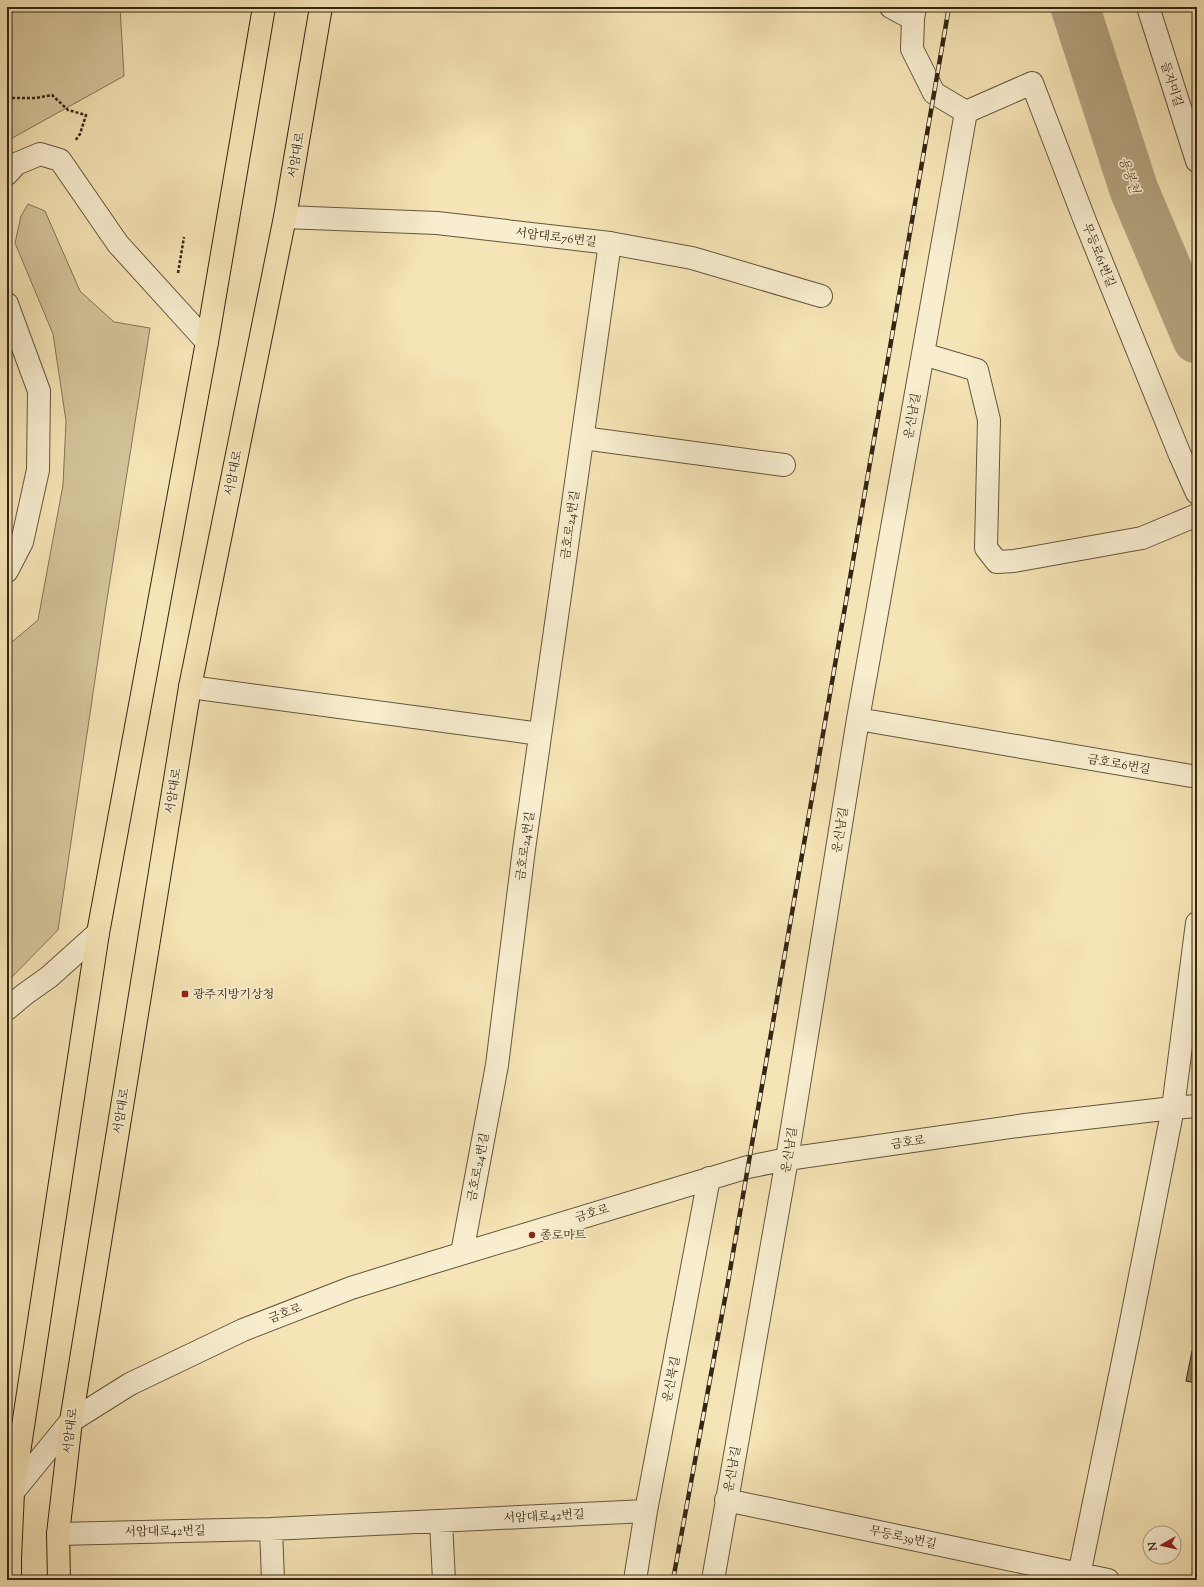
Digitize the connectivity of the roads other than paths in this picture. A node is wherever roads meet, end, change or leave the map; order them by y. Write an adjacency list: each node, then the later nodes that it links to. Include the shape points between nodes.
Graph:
1 (264, 7): 13 (main road)
2 (321, 7): 9 (main road, 서암대로)
3 (891, 7): 5 (street)
4 (1148, 7): 7 (street, 들자미길)
5 (914, 13): 6 (street, via 912,49 934,93)
6 (966, 112): 14 (street, 운신남길); 17 (street, 무등로61번길, via 1032,83 1085,221)
7 (1197, 161)
8 (7, 174): 13 (street, via 16,164 40,154 60,160 118,244)
9 (285, 217): 10 (street, 서암대로76번길, via 437,223); 20 (main road, 서암대로)
10 (610, 243): 11 (street, 서암대로76번길, via 692,258); 15 (street, 금호로24번길)
11 (821, 296)
12 (7, 304): 19 (street, via 39,391 38,470 22,542)
13 (207, 342): 25 (main road)
14 (923, 354): 18 (street, via 977,370 989,420 986,548 997,562 1142,538); 21 (street, 운신남길)
15 (583, 438): 16 (street); 22 (street, 금호로24번길)
16 (784, 465)
17 (1197, 493)
18 (1197, 515)
19 (7, 571)
20 (190, 687): 22 (street); 32 (main road, 서암대로)
21 (858, 719): 23 (street, 금호로6번길); 29 (street, 운신남길)
22 (540, 734): 31 (street, 금호로24번길, via 497,1064)
23 (1197, 777)
24 (1197, 923): 28 (street)
25 (98, 933): 26 (street, via 50,977 24,994); 33 (main road)
26 (7, 1010)
27 (1197, 1106): 28 (street, 금호로)
28 (1173, 1108): 29 (street, 금호로, via 1025,1125); 39 (street)
29 (787, 1159): 30 (street, 금호로); 34 (street, 운신남길)
30 (709, 1178): 31 (street, 금호로); 35 (street, 운신북길)
31 (462, 1253): 32 (street, 금호로, via 352,1288 243,1330 130,1384)
32 (71, 1421): 33 (street, 금호로); 38 (main road, 서암대로)
33 (10, 1495): 40 (main road)
34 (726, 1500): 39 (street, 무등로39번길); 45 (street, 운신남길)
35 (646, 1511): 36 (street, 서암대로42번길); 44 (street, 운신북길)
36 (441, 1522): 37 (street, 서암대로42번길); 43 (street)
37 (271, 1529): 38 (street, 서암대로42번길); 42 (street)
38 (58, 1534): 41 (main road, 서암대로)
39 (1079, 1577): 46 (street, 무등로39번길)
40 (10, 1580)
41 (59, 1580)
42 (273, 1580)
43 (444, 1580)
44 (635, 1580)
45 (713, 1580)
46 (1108, 1580)

